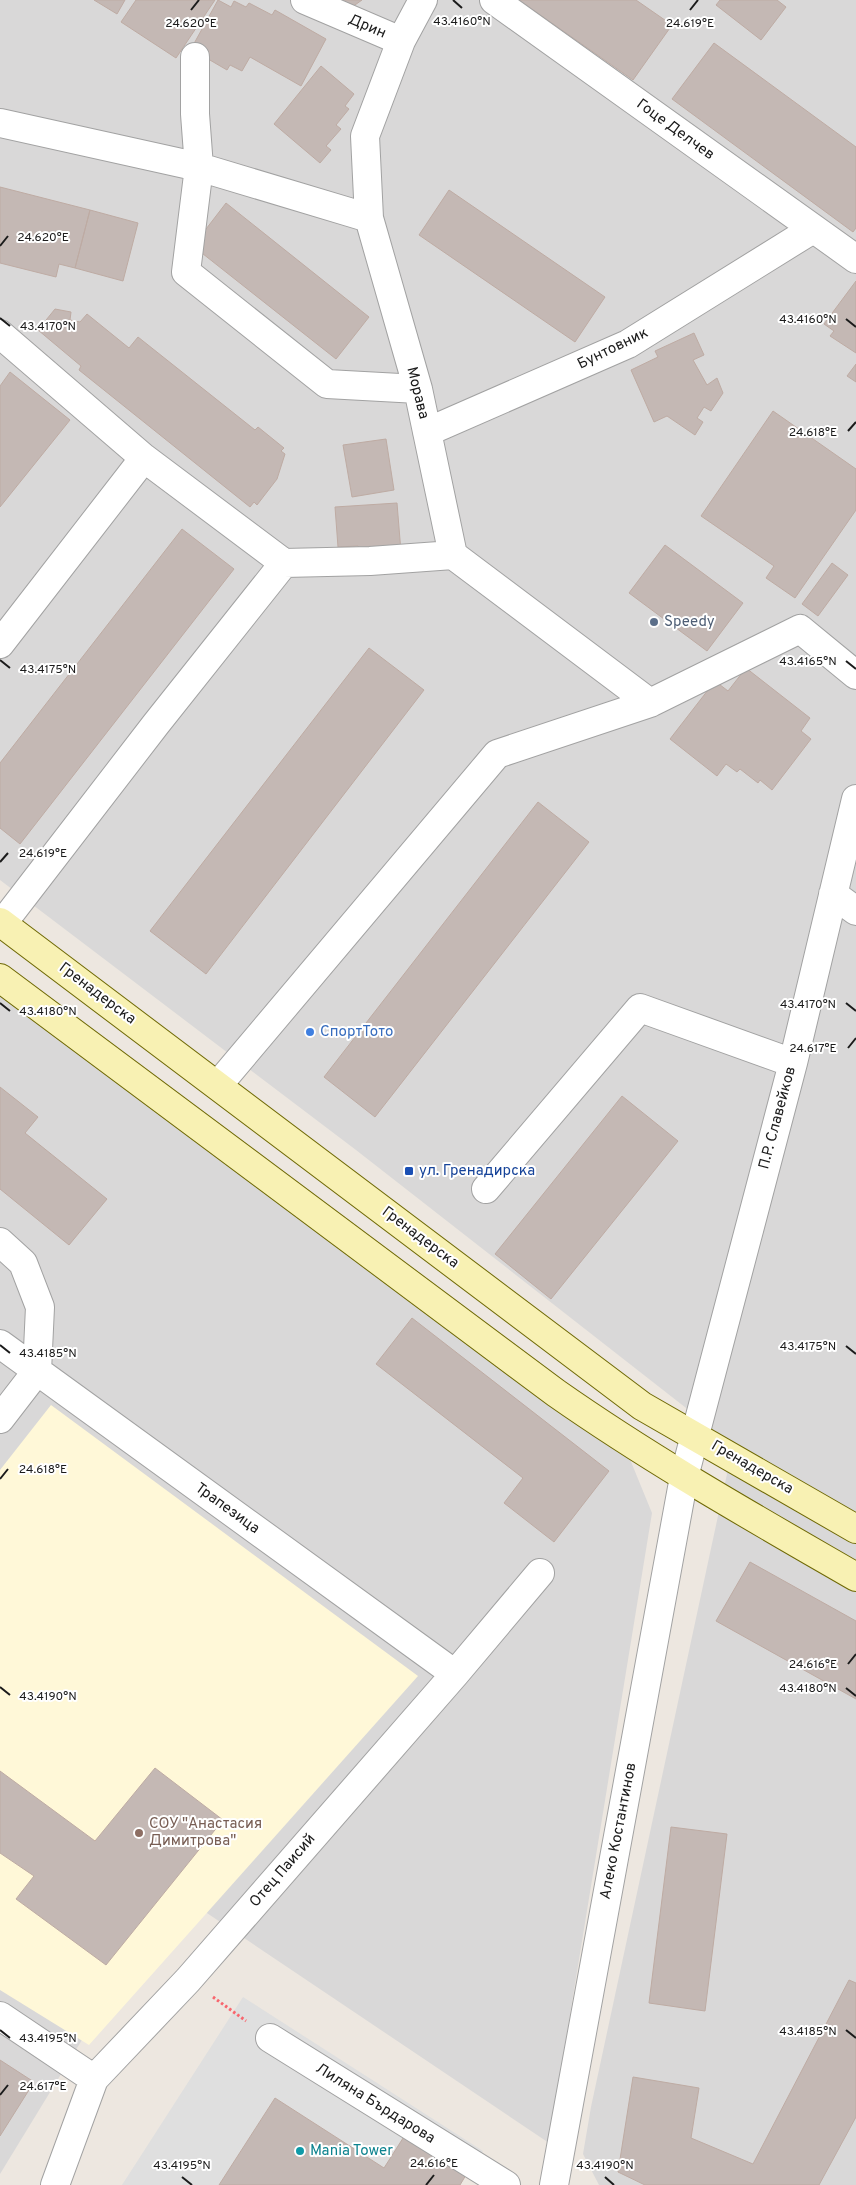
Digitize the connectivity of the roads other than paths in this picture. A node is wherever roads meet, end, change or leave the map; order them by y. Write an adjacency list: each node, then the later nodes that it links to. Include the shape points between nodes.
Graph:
1 (305, 0): 4 (street, Дрин)
2 (424, 0): 4 (street, Морава)
3 (494, 0): 9 (street, Гоце Делчев)
4 (401, 41): 8 (street, Морава, via 365,136)
5 (195, 57): 7 (street)
6 (0, 123): 7 (street)
7 (199, 167): 8 (street); 12 (street, via 186,272 327,384)
8 (368, 218): 12 (street, Морава)
9 (813, 229): 10 (street, Гоце Делчев); 13 (street, Бунтовник, via 628,344)
10 (856, 259)
11 (0, 334): 14 (street)
12 (418, 390): 13 (street, Морава)
13 (427, 432): 15 (street, Морава)
14 (144, 458): 16 (street); 17 (street)
15 (454, 554): 16 (street, via 370,561); 19 (street)
16 (284, 563): 23 (street)
17 (0, 644)
18 (856, 675): 19 (street, via 800,629)
19 (650, 703): 26 (street, via 497,754)
20 (856, 799): 21 (street, П.Р. Славейков)
21 (833, 894): 22 (street); 25 (street, П.Р. Славейков)
22 (856, 911)
23 (1, 923): 26 (street, Гренадерска)
24 (0, 978): 33 (street, via 556,1393)
25 (793, 1063): 27 (street, via 640,1008); 32 (street, П.Р. Славейков)
26 (218, 1085): 32 (street, Гренадерска, via 580,1361 642,1406)
27 (486, 1189)
28 (0, 1242): 30 (street, via 23,1263 40,1307)
29 (0, 1344): 30 (street, Трапезица)
30 (37, 1371): 31 (street); 37 (street, Трапезица)
31 (0, 1419)
32 (694, 1435): 33 (street, П.Р. Славейков); 34 (street, Гренадерска)
33 (684, 1478): 36 (street); 43 (street, Алеко Костантинов)
34 (856, 1529)
35 (540, 1573): 37 (street, Отец Паисий)
36 (856, 1577)
37 (455, 1674): 40 (street, Отец Паисий, via 188,1980)
38 (0, 2016): 40 (street)
39 (270, 2038): 42 (street, Лиляна Бърдарова)
40 (94, 2079): 41 (street, Отец Паисий)
41 (56, 2185)
42 (506, 2185)
43 (554, 2185)

